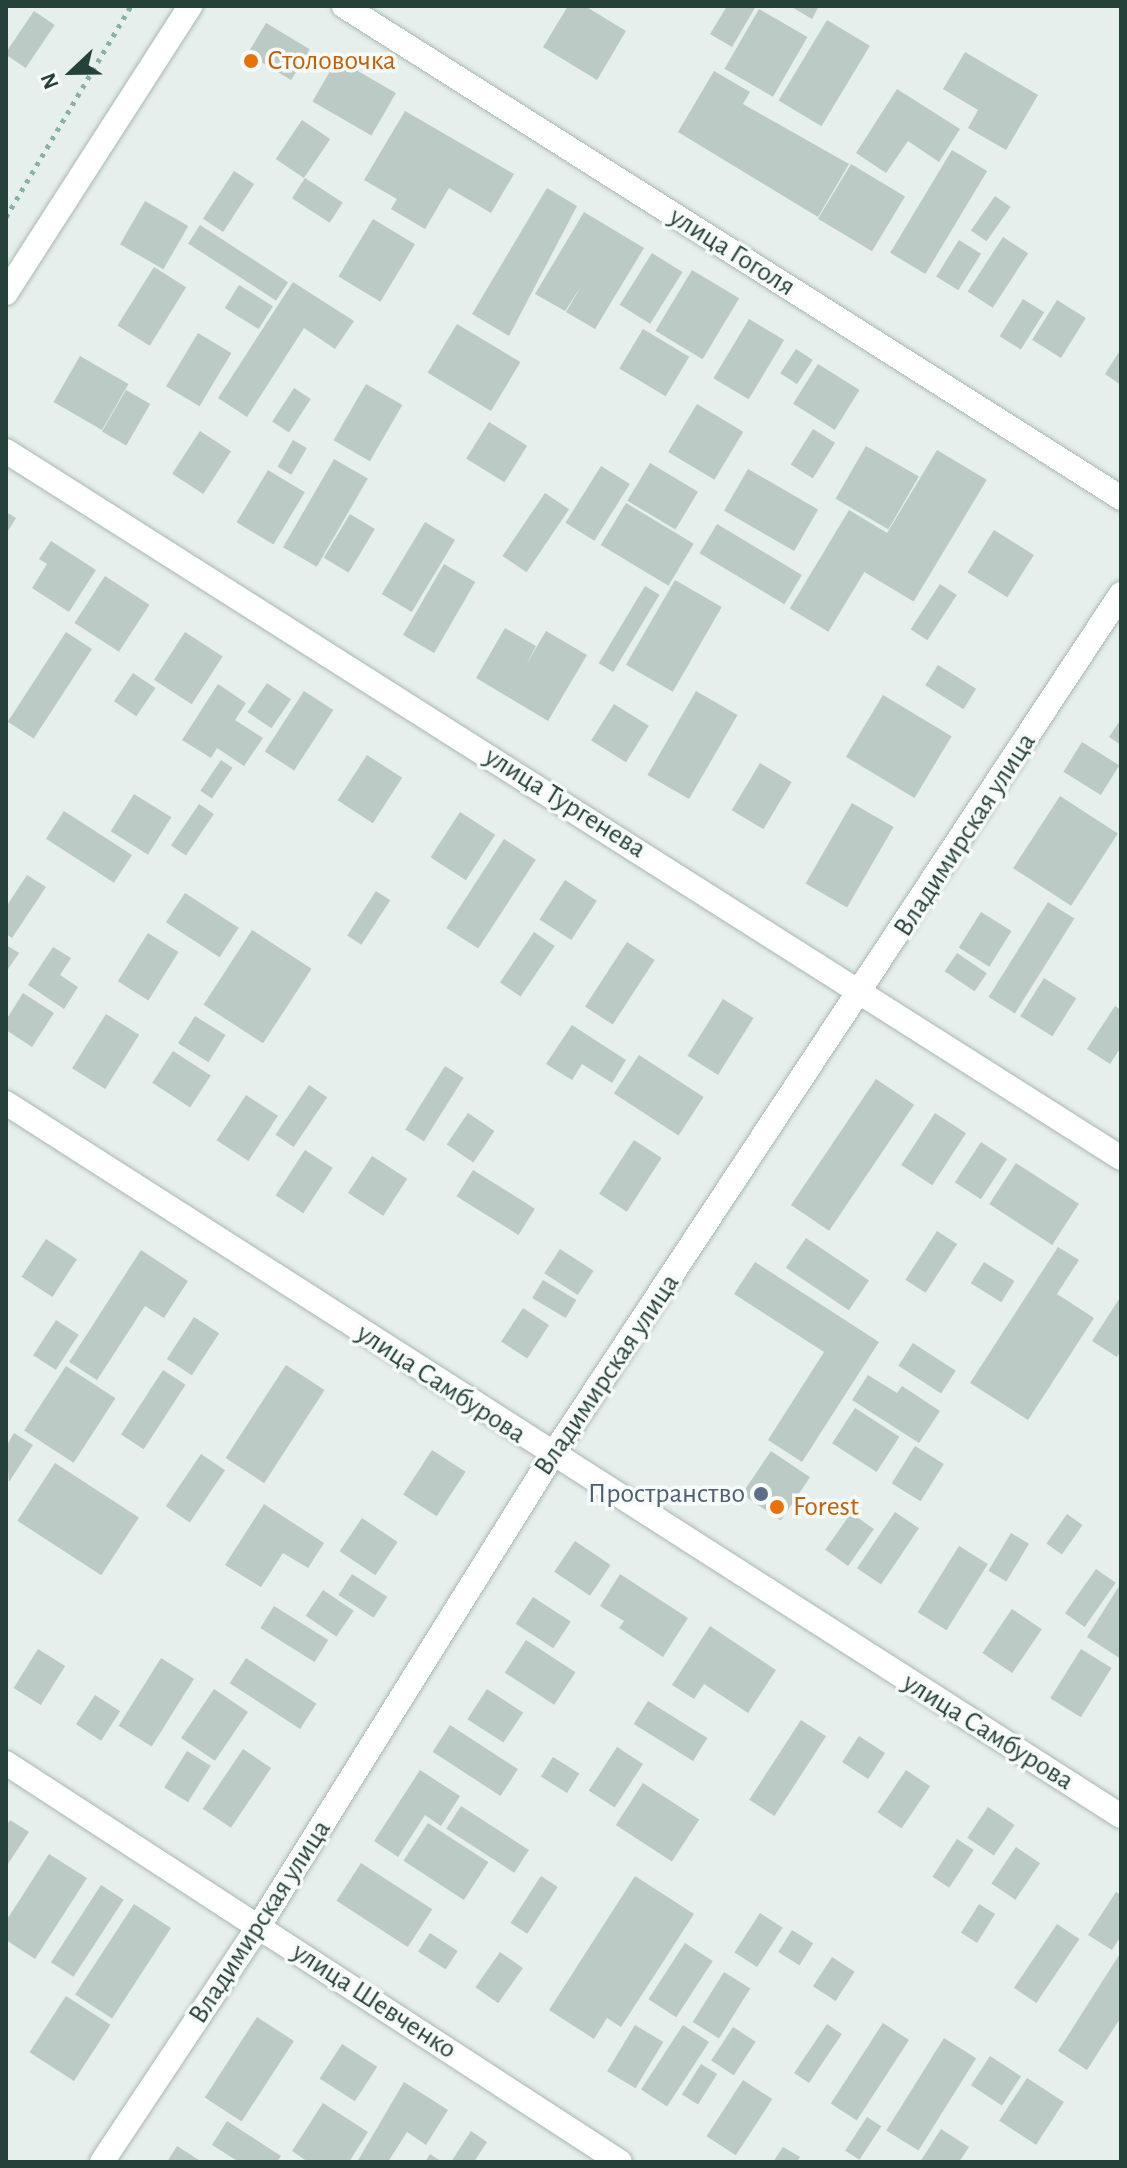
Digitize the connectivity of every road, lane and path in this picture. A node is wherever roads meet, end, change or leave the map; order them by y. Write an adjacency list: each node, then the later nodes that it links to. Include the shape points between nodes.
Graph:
1 (131, 6): 4 (path)
2 (190, 6): 5 (street)
3 (344, 6): 7 (street, улица Гоголя)
4 (6, 217)
5 (6, 293)
6 (6, 451): 9 (street, улица Тургенева)
7 (1121, 498)
8 (1121, 594): 9 (street, Владимирская улица)
9 (863, 991): 11 (street, улица Тургенева); 12 (street, Владимирская улица)
10 (6, 1103): 12 (street, улица Самбурова)
11 (1121, 1158)
12 (552, 1456): 14 (street, улица Самбурова); 15 (street, Владимирская улица)
13 (6, 1763): 15 (street, улица Шевченко)
14 (1121, 1816)
15 (259, 1926): 16 (street, Владимирская улица); 17 (street, улица Шевченко)
16 (102, 2162)
17 (620, 2162)

